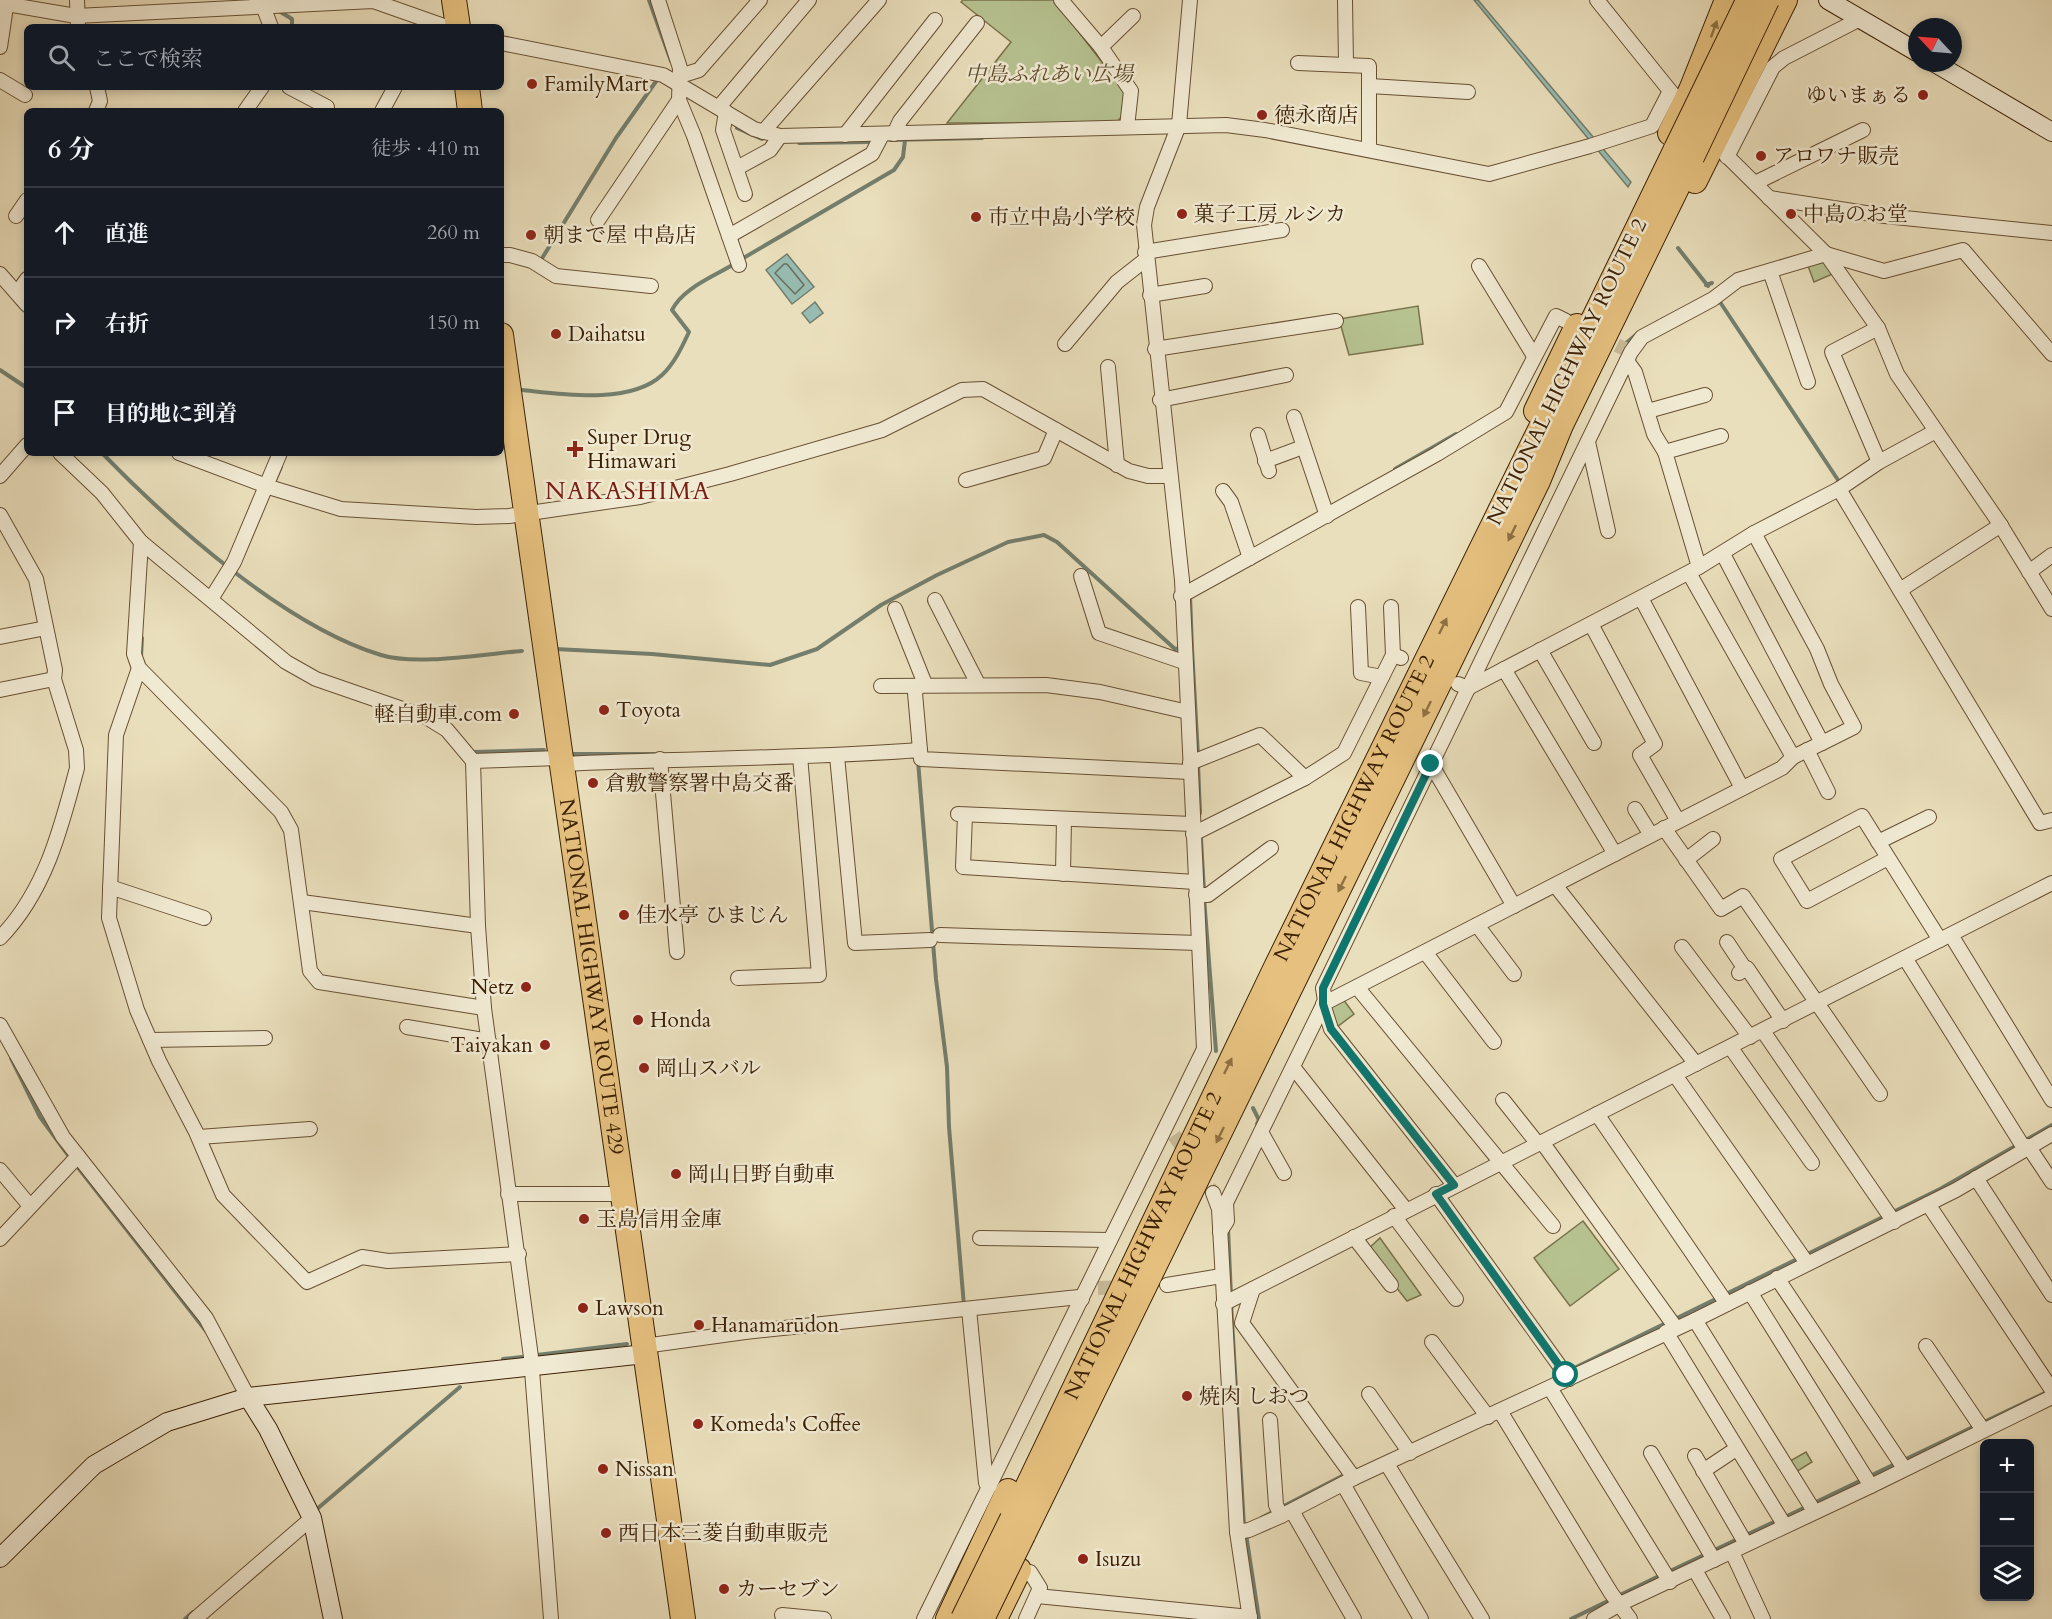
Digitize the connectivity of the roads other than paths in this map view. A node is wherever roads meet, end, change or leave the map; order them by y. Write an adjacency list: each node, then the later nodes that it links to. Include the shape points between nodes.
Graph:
1 (77, 0): 22 (street)
2 (373, 0): 18 (street); 25 (street)
3 (454, 0): 26 (highway)
4 (658, 0): 34 (street)
5 (760, 0): 34 (street, via 699,70)
6 (809, 0): 50 (street)
7 (879, 0): 54 (street)
8 (1061, 0): 30 (street)
9 (1190, 0): 51 (street)
10 (1345, 0): 32 (street)
11 (1597, 0): 59 (street, via 1673,95 1652,126 1489,174)
12 (1727, 0): 120 (highway, one-way to 12, via 1534,414 1691,90)
13 (1748, 0): 60 (highway, NATIONAL HIGHWAY ROUTE 2, bridge)
14 (1767, 0): 60 (highway, NATIONAL HIGHWAY ROUTE 2, bridge)
15 (1785, 0): 116 (highway, via 1567,439)
16 (1828, 0): 20 (street)
17 (4, 2): 22 (street); 28 (street)
18 (259, 3): 22 (street); 24 (street)
19 (1133, 16): 30 (street)
20 (1860, 19): 29 (street); 62 (street, via 1773,67 1725,154)
21 (935, 20): 57 (street)
22 (77, 21)
23 (977, 23): 56 (street)
24 (270, 24)
25 (426, 24)
26 (458, 24)
27 (504, 44): 34 (street)
28 (0, 47)
29 (1908, 47)
30 (1101, 48): 52 (street, via 1131,91)
31 (1298, 63): 32 (street)
32 (1346, 63): 36 (street, via 1369,66)
33 (1950, 72): 55 (street)
34 (680, 79): 44 (street); 50 (street)
35 (0, 80): 43 (street)
36 (1370, 86): 42 (street); 59 (street)
37 (98, 90): 46 (street)
38 (260, 90): 47 (street)
39 (295, 90): 45 (street)
40 (392, 90): 48 (street)
41 (466, 90): 49 (highway)
42 (1468, 92)
43 (25, 95)
44 (679, 100): 67 (street); 70 (street)
45 (327, 107)
46 (97, 108)
47 (247, 108)
48 (384, 108)
49 (470, 108)
50 (722, 110): 54 (street); 61 (street, via 723,130)
51 (1179, 125): 52 (street); 59 (street, via 1265,130); 73 (street, via 1143,225)
52 (1127, 127): 56 (street)
53 (1863, 130): 62 (street)
54 (763, 132): 58 (street)
55 (2052, 132)
56 (888, 134): 57 (street); 70 (street, via 872,154)
57 (845, 135): 58 (street)
58 (780, 136): 61 (street, via 770,150)
59 (1370, 150)
60 (1684, 153): 116 (highway, NATIONAL HIGHWAY ROUTE 2); 120 (highway, NATIONAL HIGHWAY ROUTE 2)
61 (736, 168): 63 (street)
62 (1755, 183): 64 (street)
63 (745, 194)
64 (1770, 198): 69 (street, via 1885,216); 71 (street)
65 (24, 204): 66 (street)
66 (16, 216)
67 (598, 220)
68 (1282, 230): 73 (street)
69 (2052, 233)
70 (731, 235): 74 (street)
71 (1826, 254): 76 (street); 86 (street); 90 (street, via 1884,271 1963,250)
72 (504, 255): 79 (street, via 532,261 556,276)
73 (1145, 256): 82 (street); 87 (street, via 1117,282)
74 (738, 263)
75 (1479, 266): 92 (street)
76 (1770, 271): 89 (street, via 1738,280 1642,337); 95 (street)
77 (0, 274): 81 (street)
78 (24, 283): 81 (street)
79 (651, 286)
80 (1205, 286): 82 (street)
81 (17, 293): 83 (street)
82 (1150, 295): 88 (street)
83 (24, 301)
84 (1562, 319): 92 (street, via 1556,316)
85 (1336, 321): 88 (street)
86 (1878, 328): 101 (street, via 1897,374); 111 (street, via 1832,352)
87 (1065, 344)
88 (1155, 349): 97 (street)
89 (1628, 354): 98 (street); 104 (street)
90 (2052, 354)
91 (504, 356): 122 (highway, NATIONAL HIGHWAY ROUTE 429)
92 (1534, 356): 121 (street, via 1506,412)
93 (1108, 367): 112 (street)
94 (1286, 375): 97 (street)
95 (1808, 382)
96 (1706, 395): 98 (street)
97 (1160, 400): 114 (street)
98 (1648, 411): 107 (street, via 1654,434)
99 (1293, 417): 105 (street)
100 (1056, 430): 112 (street); 115 (street, via 1044,458); 122 (street, via 983,389 962,390 882,430 730,474 640,497)
101 (1934, 432): 111 (street); 124 (street)
102 (1258, 435): 105 (street, via 1267,466)
103 (1721, 435): 107 (street)
104 (1588, 442): 125 (street); 155 (street)
105 (1303, 447): 121 (street)
106 (24, 448): 113 (street)
107 (1665, 452): 131 (street)
108 (63, 456): 127 (street, via 102,493)
109 (191, 456): 117 (street)
110 (279, 456): 117 (street)
111 (1879, 462): 118 (street)
112 (1117, 465): 114 (street, via 1138,474)
113 (0, 476)
114 (1169, 476): 135 (street)
115 (966, 480)
116 (1538, 481): 247 (highway, NATIONAL HIGHWAY ROUTE 2, one-way to 247)
117 (269, 487): 122 (street, via 341,509 476,517); 137 (street, via 232,567)
118 (1841, 488): 126 (street); 134 (street)
119 (1222, 490): 130 (street, via 1231,502)
120 (1503, 504): 252 (highway, NATIONAL HIGHWAY ROUTE 2, one-way to 120)
121 (1325, 512): 130 (street)
122 (526, 514): 167 (highway, NATIONAL HIGHWAY ROUTE 429)
123 (0, 515): 144 (street, via 36,579)
124 (2001, 525): 132 (street); 134 (street)
125 (1608, 531)
126 (1754, 533): 128 (street); 159 (street, via 1854,727)
127 (141, 542): 137 (street); 148 (street, via 134,654)
128 (1723, 554): 131 (street); 159 (street)
129 (2052, 555): 132 (street)
130 (1250, 558): 135 (street)
131 (1694, 570): 136 (street); 164 (street)
132 (2029, 572): 142 (street)
133 (1081, 576): 147 (street, via 1099,633)
134 (1903, 588): 177 (street, via 2040,823)
135 (1187, 593): 147 (street)
136 (1641, 598): 143 (street); 171 (street)
137 (211, 599): 166 (street, via 286,662 316,679 426,717 443,726)
138 (935, 600): 152 (street)
139 (1358, 607): 150 (street, via 1361,673)
140 (1391, 607): 150 (street, via 1397,656)
141 (895, 609): 153 (street)
142 (2052, 609)
143 (1591, 624): 146 (street); 176 (street, via 1655,744 1640,755)
144 (46, 628): 145 (street); 151 (street)
145 (0, 637)
146 (1540, 650): 149 (street); 158 (street)
147 (1183, 653): 157 (street)
148 (139, 668): 190 (street, via 116,735); 192 (street, via 281,812 291,830)
149 (1504, 669): 155 (street); 184 (street)
150 (1382, 677): 170 (street, via 1344,753)
151 (54, 679): 156 (street); 197 (street, via 76,750 77,768 44,872 20,918)
152 (978, 684): 153 (street); 157 (street, via 1089,690)
153 (922, 685): 154 (street); 160 (street, via 915,693)
154 (881, 686)
155 (1463, 686): 168 (street)
156 (0, 690)
157 (1188, 712): 169 (street)
158 (1594, 743)
159 (1822, 743): 161 (street)
160 (920, 750): 163 (street); 169 (street, via 921,759)
161 (1807, 750): 164 (street); 172 (street)
162 (800, 756): 163 (street); 165 (street); 206 (street, via 819,975)
163 (837, 756): 200 (street, via 855,943 935,937)
164 (1793, 757): 171 (street, via 1782,768)
165 (660, 759): 167 (street); 202 (street)
166 (473, 761): 167 (street); 196 (street)
167 (561, 761): 243 (highway, NATIONAL HIGHWAY ROUTE 429)
168 (1431, 764): 193 (street); 209 (street, via 1323,988)
169 (1194, 765): 170 (street, via 1260,735); 179 (street)
170 (1305, 778): 179 (street)
171 (1742, 788): 176 (street)
172 (1828, 792)
173 (1635, 809): 180 (street)
174 (1929, 817): 182 (street)
175 (1064, 819): 179 (street); 187 (street); 187 (street, via 961,815 963,867)
176 (1678, 821): 178 (street)
177 (2051, 823)
178 (1664, 828): 180 (street); 186 (street)
179 (1196, 830): 191 (street)
180 (1650, 835): 184 (street)
181 (1713, 839): 186 (street)
182 (1878, 842): 185 (street); 185 (street, via 1862,816 1780,859 1807,901)
183 (1270, 848): 191 (street)
184 (1615, 854): 189 (street)
185 (1888, 858): 198 (street)
186 (1686, 860): 208 (street, via 1721,909 1743,896)
187 (1063, 874): 191 (street)
188 (2052, 883): 198 (street)
189 (1555, 885): 193 (street); 220 (street)
190 (110, 887): 194 (street); 216 (street, via 109,918)
191 (1200, 892): 200 (street)
192 (302, 903): 196 (street); 210 (street, via 310,970 319,982)
193 (1514, 906): 195 (street)
194 (204, 918)
195 (1477, 925): 203 (street); 205 (street)
196 (478, 926): 210 (street)
197 (2, 932)
198 (1946, 938): 204 (street); 225 (street)
199 (1727, 942): 211 (street, via 1742,971)
200 (1199, 943): 256 (street, via 1204,1049 1169,1132)
201 (1682, 947): 214 (street)
202 (677, 952)
203 (1425, 952): 207 (street); 218 (street)
204 (1905, 958): 208 (street); 232 (street)
205 (1514, 974)
206 (738, 978)
207 (1357, 987): 209 (street); 234 (street)
208 (1819, 1002): 211 (street); 223 (street)
209 (1323, 1004): 221 (street); 240 (street, via 1331,1029)
210 (484, 1008): 217 (street)
211 (1783, 1021): 214 (street)
212 (0, 1025): 233 (street, via 63,1137)
213 (407, 1027): 217 (street)
214 (1757, 1034): 219 (street); 249 (street)
215 (265, 1038): 216 (street)
216 (150, 1040): 230 (street)
217 (489, 1041): 242 (street)
218 (1494, 1042)
219 (1731, 1048): 220 (street); 235 (street)
220 (1696, 1064): 222 (street)
221 (1293, 1067): 228 (street); 248 (street)
222 (1675, 1075): 226 (street); 258 (street)
223 (1880, 1094)
224 (1503, 1100): 231 (street)
225 (2052, 1100)
226 (1597, 1114): 231 (street); 268 (street)
227 (310, 1129): 230 (street)
228 (1261, 1132): 237 (street); 251 (street, via 1226,1203)
229 (2052, 1134): 232 (street)
230 (199, 1137): 257 (street, via 223,1195 307,1282 362,1257 388,1261)
231 (1540, 1143): 234 (street); 272 (street)
232 (2023, 1145): 238 (street); 239 (street)
233 (78, 1156): 246 (street); 281 (street, via 206,1317)
234 (1502, 1161): 240 (street); 250 (street)
235 (1812, 1163)
236 (0, 1170): 246 (street)
237 (1284, 1173)
238 (1977, 1178): 245 (street); 265 (street)
239 (2052, 1182)
240 (1454, 1185): 244 (street)
241 (1213, 1193): 251 (street)
242 (508, 1194): 243 (street); 257 (street)
243 (624, 1194): 275 (highway, NATIONAL HIGHWAY ROUTE 429)
244 (1436, 1194): 248 (street); 277 (street)
245 (1928, 1204): 249 (street); 278 (street)
246 (30, 1206): 255 (street)
247 (1184, 1208): 298 (highway, NATIONAL HIGHWAY ROUTE 2); 322 (highway, via 1134,1326)
248 (1400, 1213): 253 (street); 267 (street)
249 (1890, 1217): 258 (street)
250 (1553, 1226)
251 (1223, 1228): 259 (street)
252 (1148, 1232): 298 (highway, NATIONAL HIGHWAY ROUTE 2); 319 (highway, via 1115,1280 1052,1400)
253 (1354, 1237): 262 (street); 263 (street)
254 (980, 1238): 256 (street)
255 (0, 1239)
256 (1110, 1240): 266 (street, via 1094,1286)
257 (519, 1254): 276 (street)
258 (1804, 1259): 260 (street)
259 (1221, 1276): 261 (street); 269 (street)
260 (1777, 1278): 264 (street); 291 (street)
261 (1167, 1285)
262 (1391, 1285)
263 (1253, 1289): 269 (street); 293 (street, via 1242,1323)
264 (1749, 1292): 268 (street); 295 (street)
265 (2052, 1295)
266 (1082, 1299): 270 (street); 294 (street)
267 (1456, 1299)
268 (1724, 1299): 271 (street)
269 (1223, 1304): 301 (street)
270 (966, 1309): 275 (street); 294 (street, via 986,1483)
271 (1695, 1320): 272 (street); 296 (street)
272 (1671, 1325): 277 (street); 286 (street)
273 (1432, 1342): 283 (street)
274 (1926, 1346): 285 (street)
275 (644, 1350): 276 (street); 316 (highway, NATIONAL HIGHWAY ROUTE 429)
276 (532, 1368): 281 (street); 315 (street)
277 (1566, 1375): 279 (street)
278 (2050, 1386)
279 (1550, 1388): 283 (street); 308 (street)
280 (1369, 1394): 287 (street)
281 (248, 1397): 299 (street, via 268,1429); 304 (street, via 167,1422 94,1465)
282 (2052, 1397): 285 (street)
283 (1489, 1413): 287 (street); 310 (street)
284 (1270, 1420): 297 (street)
285 (1980, 1425): 291 (street)
286 (1736, 1449): 292 (street); 300 (street)
287 (1408, 1450): 290 (street)
288 (1651, 1453): 305 (street)
289 (1695, 1456): 292 (street)
290 (1387, 1464): 293 (street); 326 (street)
291 (1904, 1468): 295 (street)
292 (1704, 1471): 302 (street)
293 (1349, 1477): 297 (street); 325 (street)
294 (990, 1486): 298 (street)
295 (1871, 1486): 296 (street)
296 (1812, 1506): 300 (street)
297 (1282, 1511): 301 (street); 324 (street)
298 (1002, 1516): 318 (street); 320 (highway, NATIONAL HIGHWAY ROUTE 2, bridge); 321 (highway, NATIONAL HIGHWAY ROUTE 2, bridge)
299 (308, 1521): 313 (street); 314 (street)
300 (1784, 1526): 302 (street)
301 (1243, 1531): 312 (street)
302 (1744, 1539): 303 (street)
303 (1732, 1551): 305 (street); 330 (street)
304 (0, 1558)
305 (1714, 1560): 306 (street)
306 (1695, 1570): 308 (street); 329 (street)
307 (1030, 1572): 309 (street, via 1040,1588)
308 (1670, 1582): 310 (street)
309 (1037, 1596): 312 (street); 323 (street)
310 (1615, 1599): 327 (street); 328 (street)
311 (782, 1615): 317 (street)
312 (1250, 1618)
313 (195, 1619)
314 (333, 1619)
315 (551, 1619)
316 (683, 1619)
317 (824, 1619)
318 (924, 1619)
319 (948, 1619)
320 (963, 1619)
321 (982, 1619)
322 (995, 1619)
323 (1026, 1619)
324 (1354, 1619)
325 (1421, 1619)
326 (1482, 1619)
327 (1594, 1619)
328 (1630, 1619)
329 (1723, 1619)
330 (1763, 1619)

